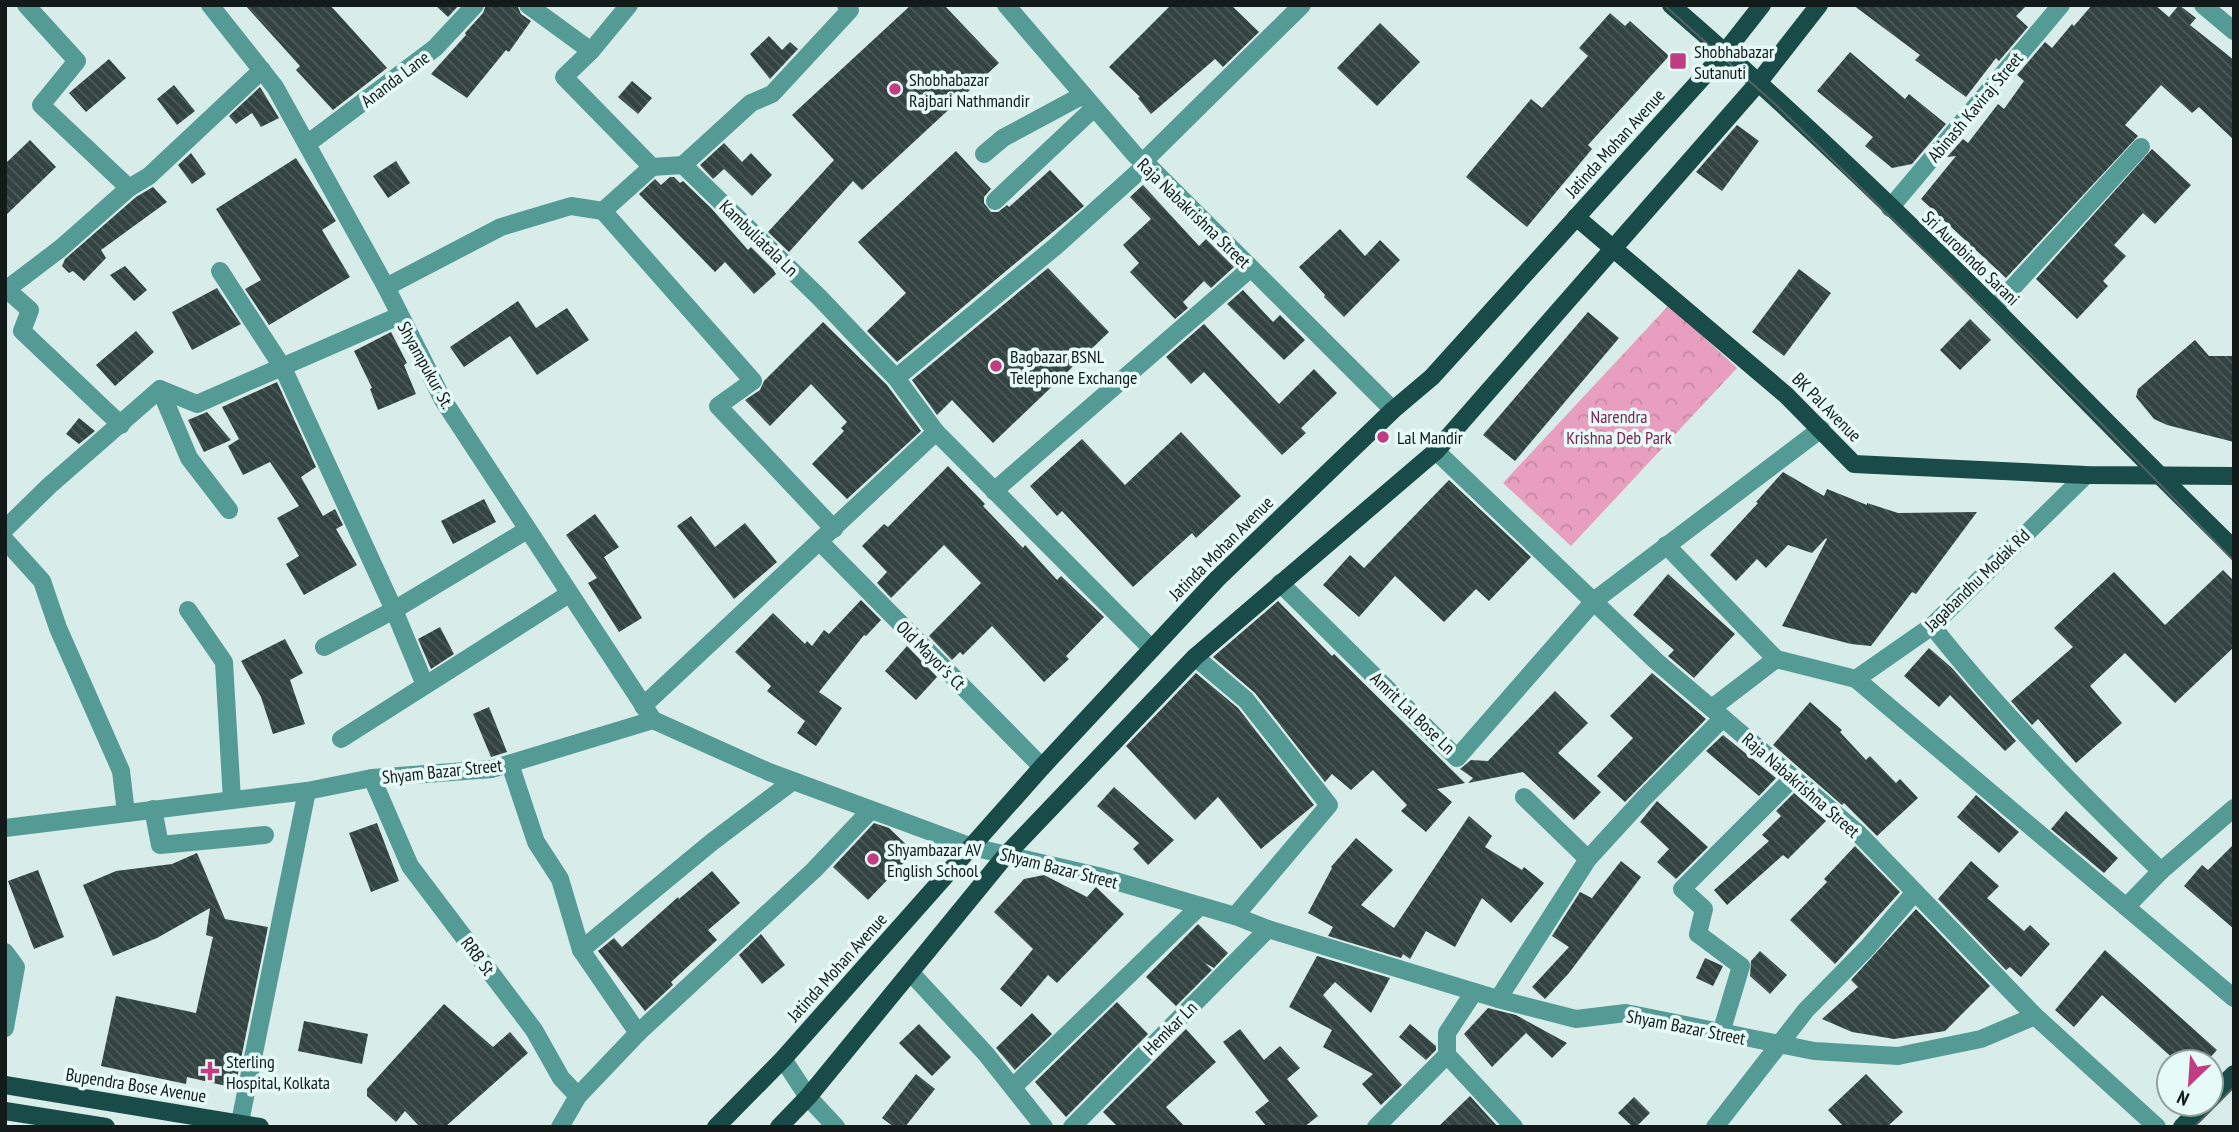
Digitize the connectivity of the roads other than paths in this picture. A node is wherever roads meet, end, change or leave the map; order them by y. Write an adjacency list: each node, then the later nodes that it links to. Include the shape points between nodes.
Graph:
1 (26, 5): 26 (street, via 78,61 41,105)
2 (210, 5): 17 (street, Shyampukur St.)
3 (475, 5): 20 (street, Ananda Lane, via 435,48)
4 (528, 5): 15 (street)
5 (629, 5): 15 (street)
6 (846, 5): 24 (street, via 850,10 772,94 751,103)
7 (1006, 5): 19 (street, Raja Nabakrishna Street)
8 (1302, 5): 23 (street)
9 (1671, 5): 16 (main road, Sri Aurobindo Sarani)
10 (1762, 5): 16 (main road, Jatinda Mohan Avenue)
11 (1819, 5): 18 (main road)
12 (2061, 5): 28 (street, Abinash Kaviraj Street)
13 (2203, 5): 14 (street)
14 (2234, 31)
15 (592, 51): 25 (street, via 564,77)
16 (1725, 52): 18 (main road, Sri Aurobindo Sarani); 30 (main road, Jatinda Mohan Avenue)
17 (262, 70): 20 (street, Shyampukur St.); 26 (street, via 149,176)
18 (1758, 83): 28 (main road, Sri Aurobindo Sarani); 31 (main road)
19 (1088, 101): 22 (street, via 1003,138); 23 (street, Raja Nabakrishna Street); 27 (street)
20 (307, 144): 34 (street, Shyampukur St.)
21 (2141, 147): 36 (street)
22 (984, 154)
23 (1146, 162): 32 (street, Raja Nabakrishna Street); 39 (street, via 1056,246)
24 (683, 165): 25 (street); 39 (street, Kambuliatala Ln)
25 (652, 167): 29 (street)
26 (129, 188): 35 (street, via 61,248)
27 (995, 201)
28 (1890, 208): 36 (main road, Sri Aurobindo Sarani)
29 (603, 211): 34 (street, via 571,206 502,227); 51 (street, via 753,381 718,406)
30 (1577, 217): 31 (main road, BK Pal Avenue); 41 (main road, Jatinda Mohan Avenue, via 1432,377)
31 (1613, 249): 43 (main road, BK Pal Avenue); 45 (main road)
32 (1251, 268): 41 (street, Raja Nabakrishna Street); 49 (street)
33 (219, 271): 38 (street)
34 (386, 287): 37 (street, Shyampukur St.)
35 (6, 288): 42 (street, via 30,310 22,331)
36 (1994, 308): 46 (main road, Sri Aurobindo Sarani)
37 (399, 316): 38 (street); 53 (street, Shyampukur St., via 443,400)
38 (283, 368): 40 (street, via 197,404); 62 (street)
39 (896, 378): 44 (street, Kambuliatala Ln)
40 (160, 390): 42 (street); 50 (street, via 189,458)
41 (1393, 410): 65 (main road, Jatinda Mohan Avenue, via 1217,579)
42 (121, 425): 52 (street)
43 (1821, 429): 47 (main road, BK Pal Avenue, via 1854,464); 56 (street)
44 (936, 432): 49 (street, Kambuliatala Ln); 51 (street)
45 (1436, 451): 58 (main road); 60 (street, Raja Nabakrishna Street)
46 (2156, 474): 47 (main road, BK Pal Avenue); 48 (main road, BK Pal Avenue); 57 (main road, Sri Aurobindo Sarani)
47 (2085, 475): 63 (street, Jagabandhu Modak Rd)
48 (2234, 476)
49 (995, 491): 65 (street, Kambuliatala Ln)
50 (229, 510)
51 (834, 529): 55 (street)
52 (5, 530)
53 (527, 530): 59 (street, Shyampukur St.); 62 (street)
54 (5, 540): 84 (street, via 42,581 121,771)
55 (820, 542): 70 (street); 74 (street, Old Mayor's Ct)
56 (1666, 545): 60 (street); 67 (street)
57 (2234, 549)
58 (1280, 583): 60 (street, Amrit Lal Bose Ln, via 1457,758); 66 (main road)
59 (569, 594): 69 (street); 70 (street, Shyampukur St.)
60 (1595, 600): 71 (street, Raja Nabakrishna Street, via 1656,661)
61 (188, 610): 80 (street, via 224,662)
62 (394, 610): 64 (street); 69 (street)
63 (1932, 626): 68 (street, Jagabandhu Modak Rd); 90 (street, via 1983,689)
64 (324, 647)
65 (1152, 649): 74 (main road, Jatinda Mohan Avenue)
66 (1195, 657): 88 (main road); 94 (street, via 1246,700 1329,805)
67 (1776, 659): 68 (street); 71 (street)
68 (1857, 679): 92 (street)
69 (425, 685): 72 (street)
70 (648, 713): 73 (street, Shyam Bazar Street); 77 (street, Shyam Bazar Street)
71 (1718, 713): 75 (street, Raja Nabakrishna Street); 89 (street)
72 (341, 739)
73 (510, 764): 76 (street, Shyam Bazar Street); 96 (street, via 536,842 560,878)
74 (1042, 767): 87 (main road, Jatinda Mohan Avenue)
75 (1793, 778): 91 (street, Raja Nabakrishna Street, via 1857,833); 104 (street, via 1682,889 1704,909 1698,934 1741,966)
76 (372, 779): 78 (street, Shyam Bazar Street); 111 (street, RRB St, via 410,866)
77 (793, 781): 83 (street, Shyam Bazar Street); 96 (street)
78 (307, 791): 80 (street, Shyam Bazar Street); 114 (street)
79 (1524, 797): 89 (street)
80 (232, 800): 82 (street, Shyam Bazar Street)
81 (2234, 808): 90 (street)
82 (153, 809): 84 (street, Shyam Bazar Street); 86 (street, via 160,845)
83 (870, 811): 87 (street, Shyam Bazar Street); 105 (street, via 814,870)
84 (126, 813): 85 (street, Shyam Bazar Street)
85 (5, 828)
86 (265, 835)
87 (972, 847): 88 (street, Shyam Bazar Street); 108 (main road, Jatinda Mohan Avenue)
88 (1006, 855): 93 (street, Shyam Bazar Street, via 1098,876); 98 (main road)
89 (1588, 859): 101 (street)
90 (2161, 871): 92 (street)
91 (1915, 892): 102 (street, Raja Nabakrishna Street); 106 (street)
92 (2126, 907): 100 (street)
93 (1199, 908): 94 (street, Shyam Bazar Street); 110 (street)
94 (1235, 916): 95 (street, Shyam Bazar Street)
95 (1268, 929): 99 (street, Shyam Bazar Street); 122 (street, Hemkar Ln)
96 (581, 950): 105 (street)
97 (5, 952): 103 (street, via 16,967)
98 (911, 973): 110 (street); 112 (main road)
99 (1474, 992): 101 (street, Shyam Bazar Street); 107 (street, via 1447,1033)
100 (2234, 998)
101 (1498, 999): 104 (street, Shyam Bazar Street, via 1576,1019 1626,1013)
102 (2035, 1016): 106 (street, Shyam Bazar Street, via 1981,1039 1898,1056); 126 (street, Raja Nabakrishna Street)
103 (5, 1028)
104 (1721, 1032): 106 (street, Shyam Bazar Street)
105 (638, 1033): 111 (street)
106 (1778, 1045): 125 (street)
107 (1447, 1055): 123 (street); 124 (street)
108 (783, 1059): 112 (street); 118 (main road, Jatinda Mohan Avenue)
109 (5, 1085): 114 (main road, Bupendra Bose Avenue)
110 (1013, 1087): 121 (street)
111 (578, 1096): 117 (street)
112 (808, 1097): 119 (main road); 120 (street)
113 (5, 1111): 115 (main road)
114 (239, 1125): 116 (main road, Bupendra Bose Avenue)
115 (106, 1127)
116 (260, 1127)
117 (560, 1127)
118 (716, 1127)
119 (779, 1127)
120 (836, 1127)
121 (1044, 1127)
122 (1072, 1127)
123 (1376, 1127)
124 (1514, 1127)
125 (1715, 1127)
126 (2157, 1127)

